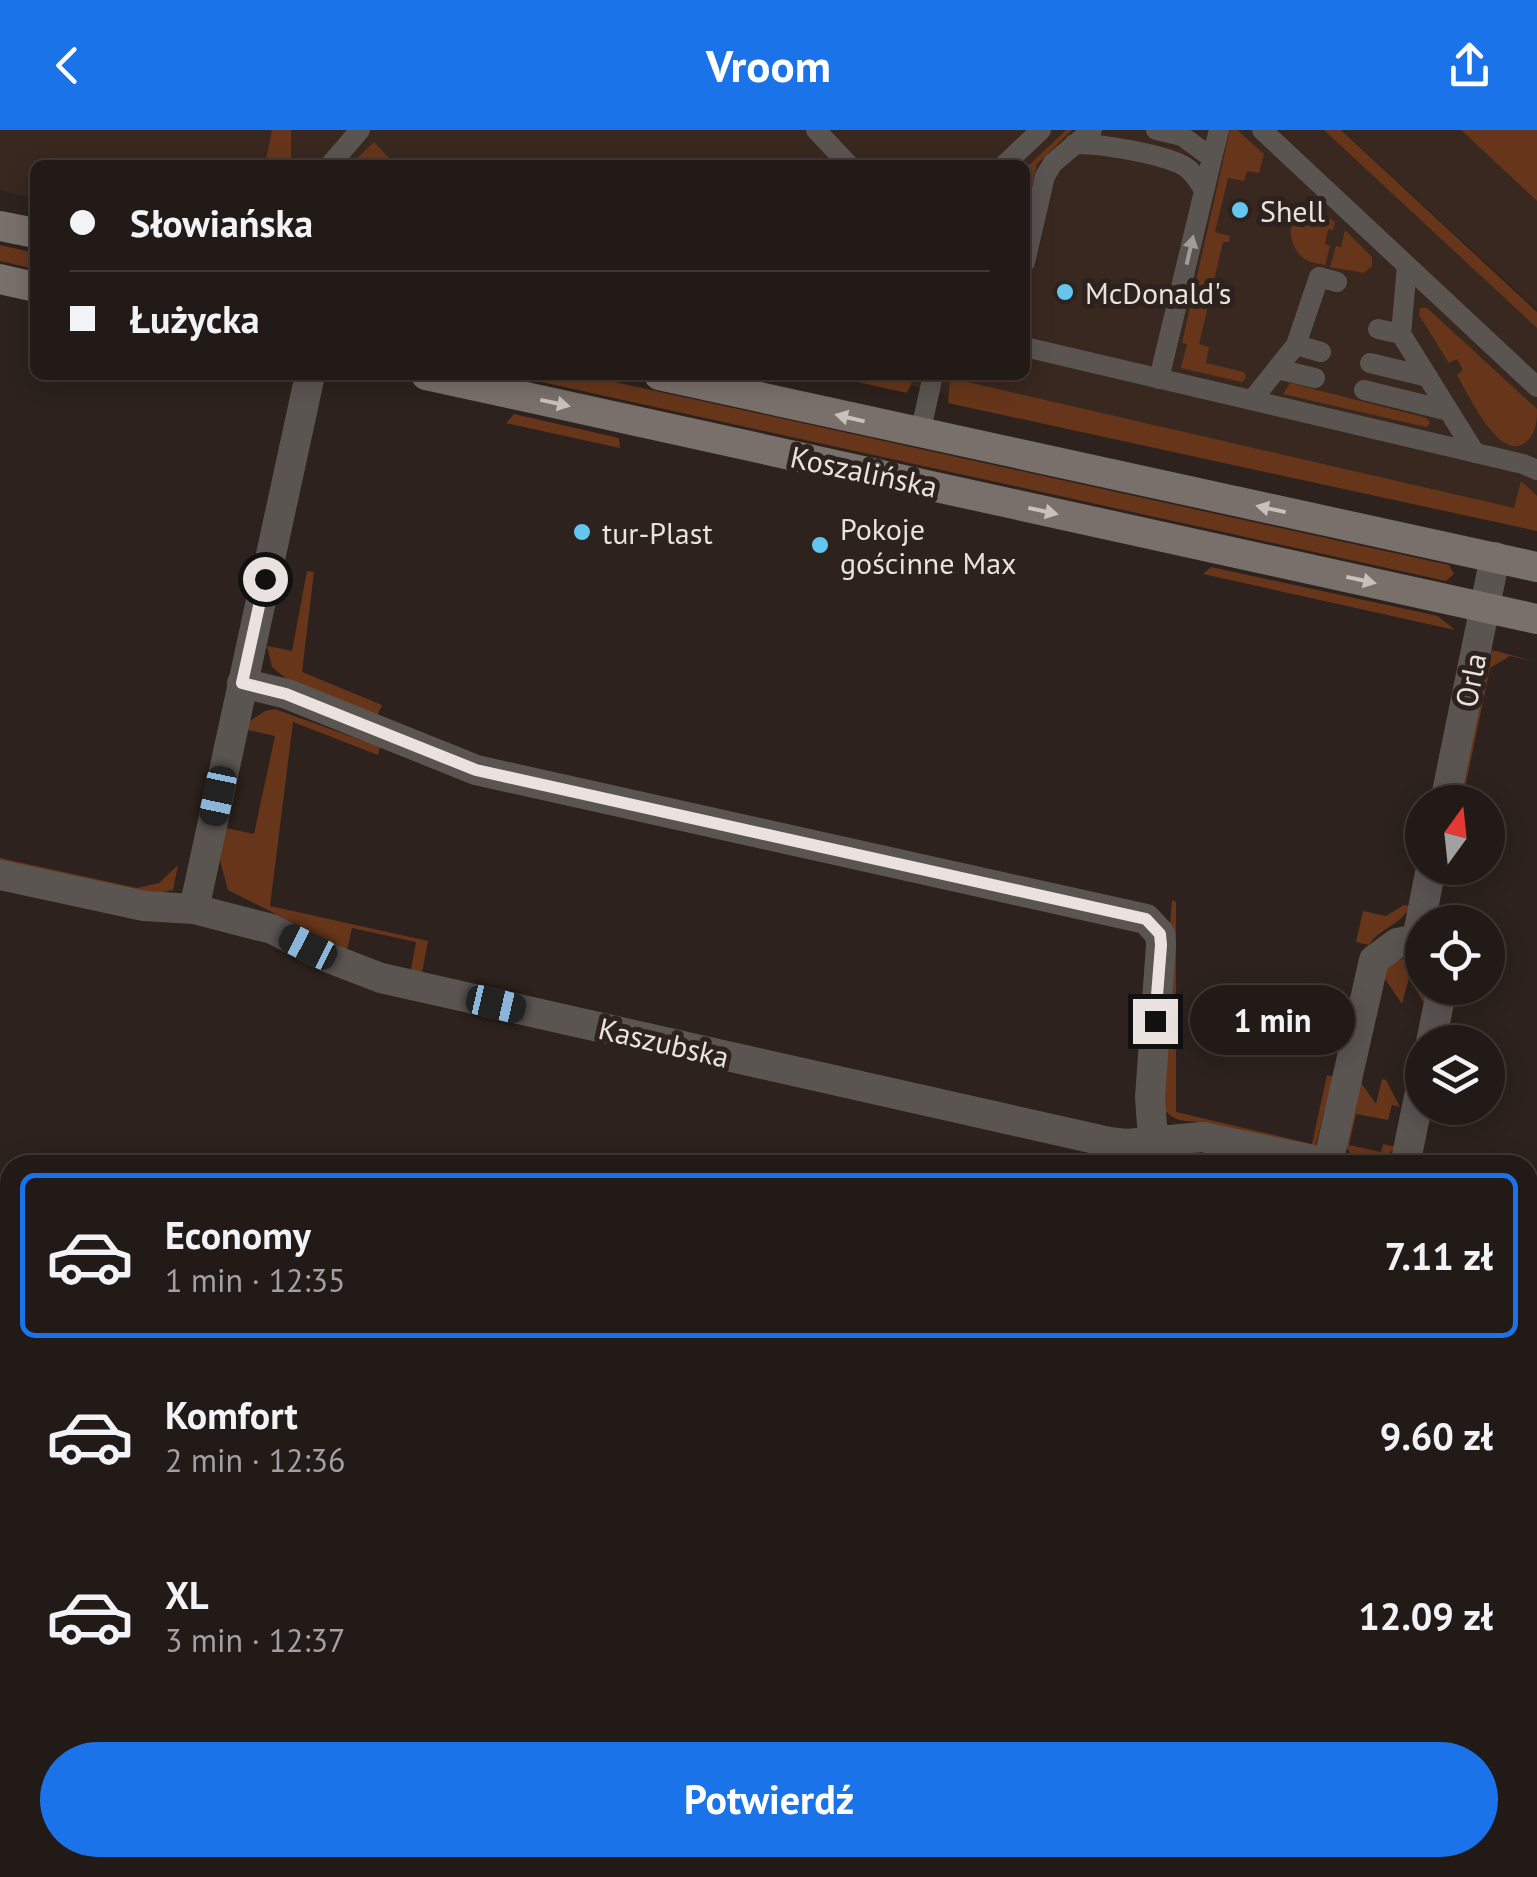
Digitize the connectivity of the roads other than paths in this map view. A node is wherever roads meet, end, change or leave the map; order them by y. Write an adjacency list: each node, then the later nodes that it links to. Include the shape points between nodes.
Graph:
1 (360, 130): 10 (lane)
2 (816, 130): 11 (lane)
3 (1041, 130): 12 (lane)
4 (1092, 130): 8 (lane)
5 (1156, 130): 9 (lane, via 1182,136)
6 (1219, 130): 9 (lane)
7 (1262, 130): 17 (lane)
8 (1074, 144): 13 (lane, via 1182,164); 16 (lane, via 1045,176)
9 (1212, 158): 13 (lane)
10 (334, 160)
11 (844, 160)
12 (1009, 160)
13 (1204, 190): 30 (lane, one-way to 13)
14 (0, 226): 15 (main road)
15 (30, 233)
16 (1030, 240)
17 (1407, 266): 22 (lane, via 1395,295); 35 (lane)
18 (0, 279): 20 (main road)
19 (1338, 282): 23 (lane, via 1319,277 1319,314)
20 (30, 287)
21 (1378, 328): 22 (lane)
22 (1401, 334): 28 (lane)
23 (1296, 345): 25 (lane); 27 (lane)
24 (1030, 348): 30 (lane)
25 (1321, 352)
26 (1370, 363): 28 (lane)
27 (1277, 369): 29 (lane); 37 (lane)
28 (1428, 377): 38 (lane)
29 (1315, 378)
30 (1159, 379): 37 (lane)
31 (309, 380): 46 (street)
32 (449, 380): 44 (main road, Koszalińska, one-way to 44)
33 (681, 380): 39 (main road, Koszalińska, one-way to 33)
34 (933, 380): 39 (lane)
35 (1537, 387)
36 (1364, 390): 38 (lane)
37 (1252, 400): 40 (lane)
38 (1449, 411): 40 (lane)
39 (920, 434): 42 (main road, Koszalińska, one-way to 39)
40 (1476, 453): 41 (lane)
41 (1537, 470)
42 (1495, 557): 43 (main road, Koszalińska); 44 (street, Orla)
43 (1537, 566)
44 (1484, 607): 45 (main road, Koszalińska); 47 (street, Orla)
45 (1537, 619)
46 (242, 683): 49 (street); 52 (street, via 286,694 476,770 1146,919 1161,945)
47 (1448, 785)
48 (0, 875): 49 (street, Kaszubska, via 144,906)
49 (194, 909): 52 (street, Kaszubska, via 272,929 381,978 1109,1142)
50 (1405, 942): 54 (street, via 1384,949 1370,972)
51 (1414, 1125): 55 (street)
52 (1152, 1140): 53 (street, Kaszubska, via 1202,1137)
53 (1289, 1155)
54 (1334, 1155)
55 (1408, 1155)

